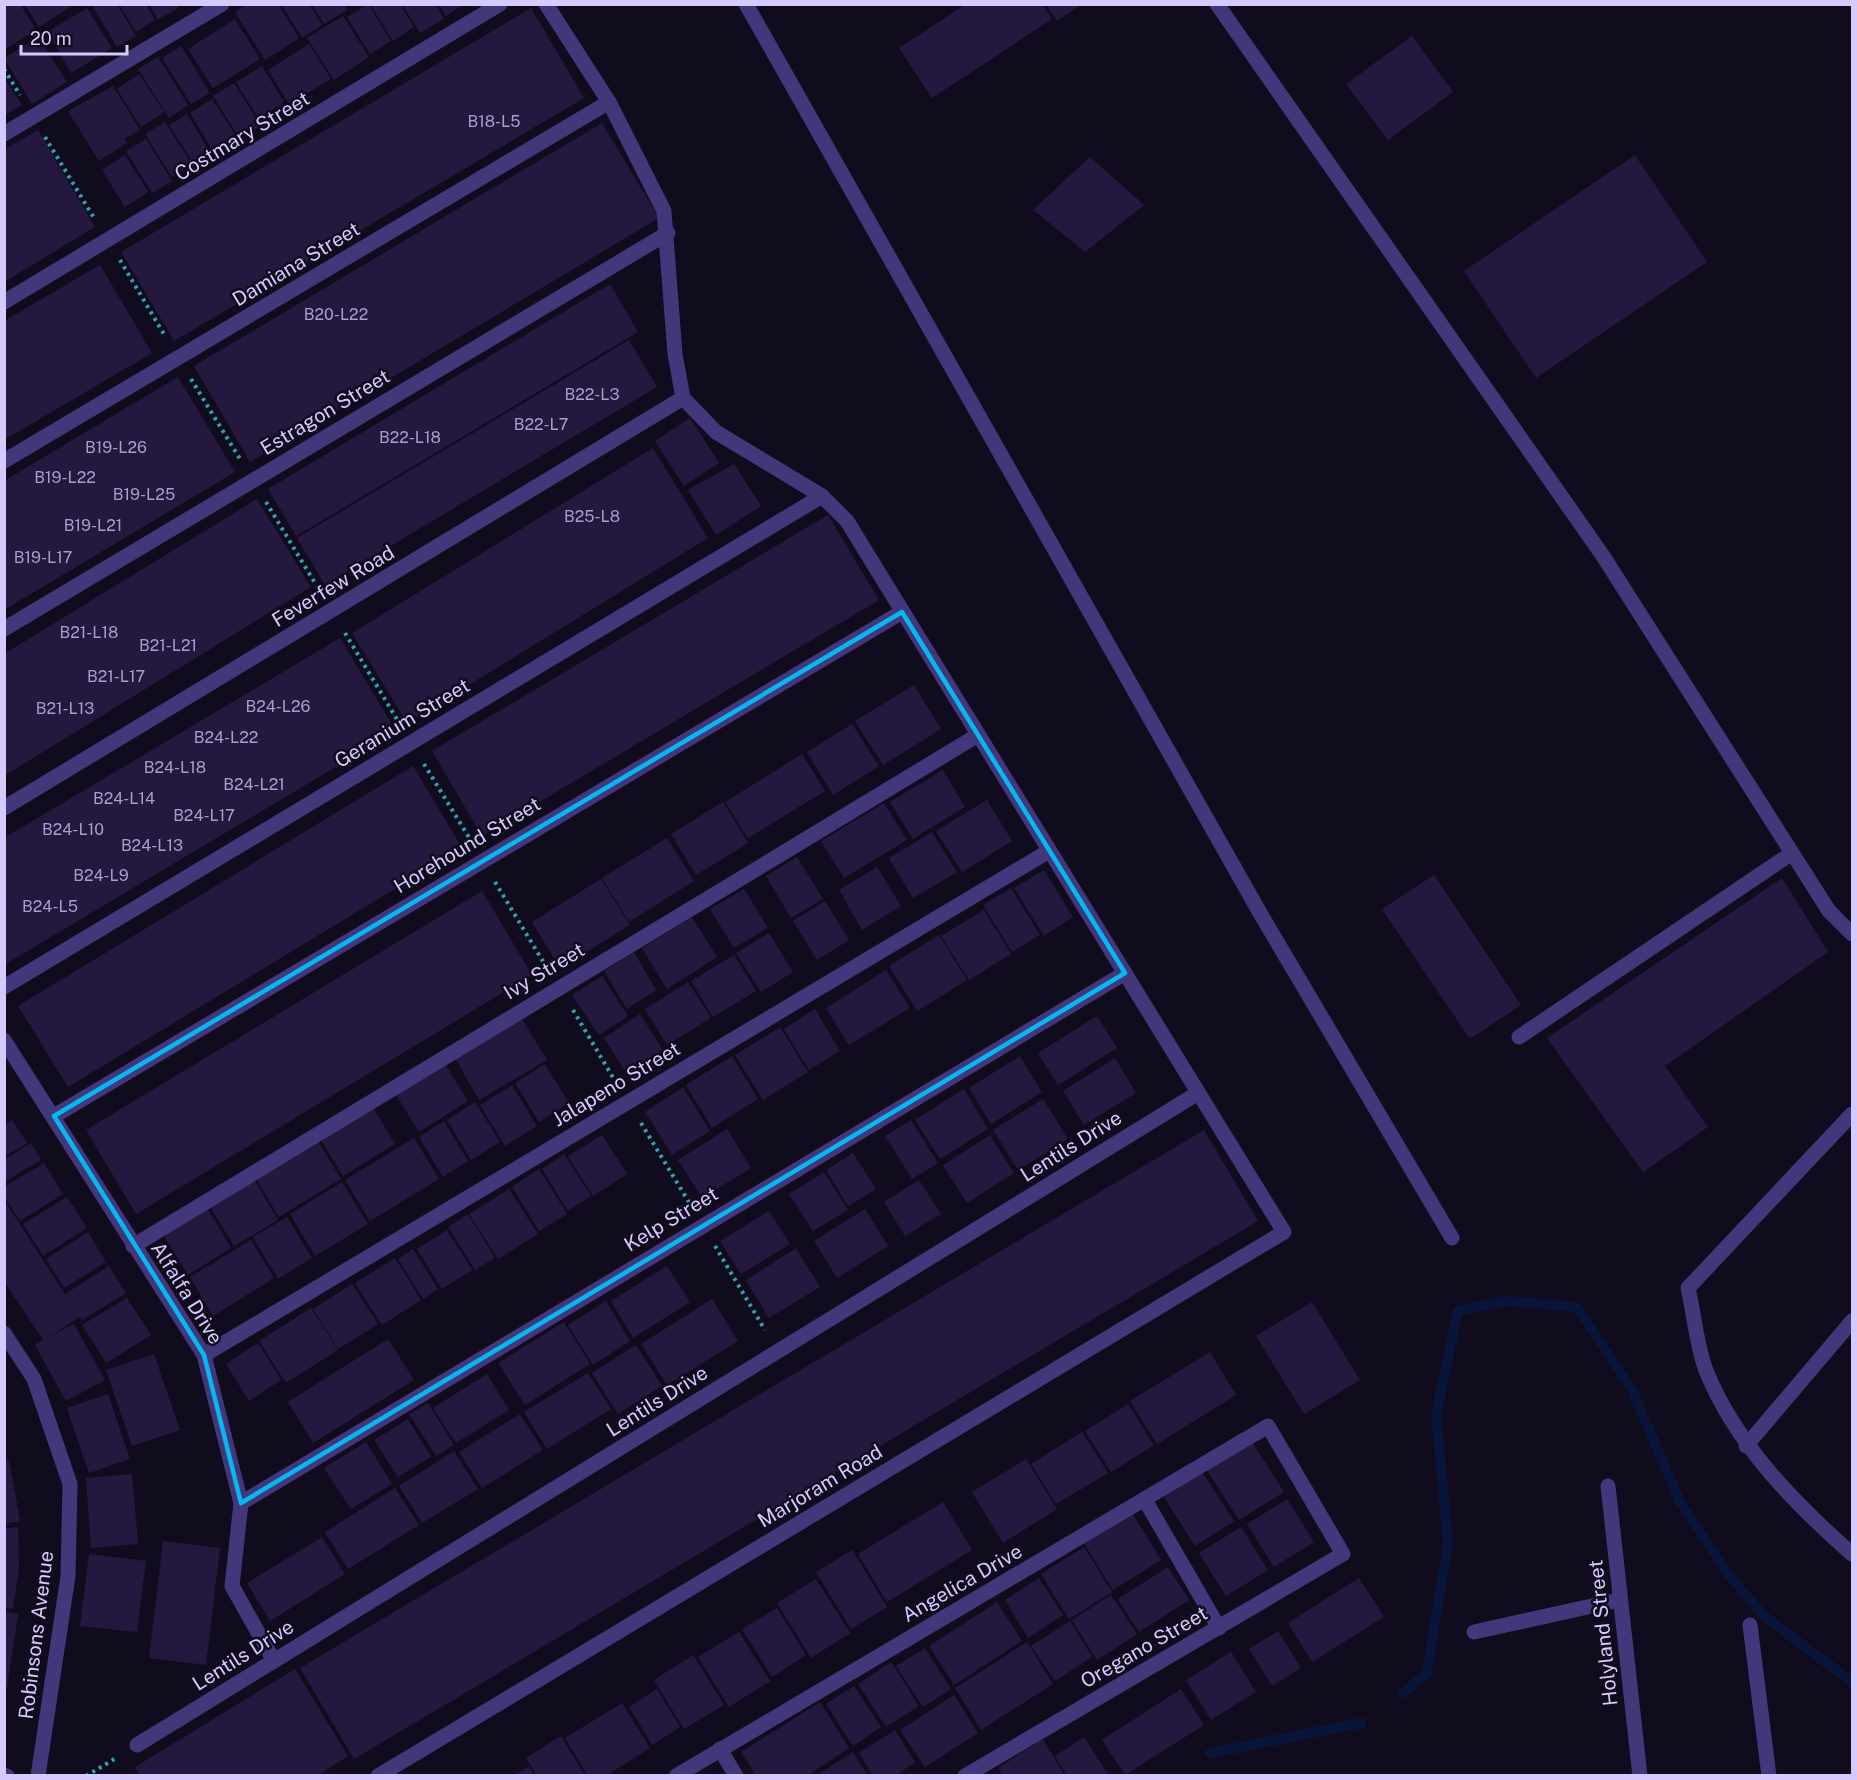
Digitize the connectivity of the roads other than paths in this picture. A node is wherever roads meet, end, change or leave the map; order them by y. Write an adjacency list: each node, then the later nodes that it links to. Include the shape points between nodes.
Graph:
1 (222, 4): 7 (street)
2 (500, 4): 9 (street, Costmary Street)
3 (546, 4): 6 (street)
4 (746, 4): 27 (street, via 1260,913)
5 (1217, 4): 18 (street, via 1603,556)
6 (609, 102): 8 (street, via 664,211); 11 (street, Damiana Street)
7 (4, 134)
8 (668, 233): 10 (street, via 675,354); 14 (street, Estragon Street)
9 (4, 302)
10 (683, 398): 12 (street, via 716,432); 16 (street, Feverfew Road)
11 (4, 461)
12 (822, 496): 13 (street, via 847,521); 21 (street, Geranium Street)
13 (902, 612): 15 (street); 26 (street, Horehound Street)
14 (4, 628)
15 (978, 735): 17 (street); 28 (street, Ivy Street)
16 (4, 808)
17 (1049, 851): 20 (street); 31 (street, Jalapeno Street)
18 (1792, 853): 19 (street, via 1829,911); 22 (street)
19 (1852, 934)
20 (1125, 973): 24 (street); 35 (street, Kelp Street)
21 (4, 987)
22 (1518, 1037)
23 (4, 1040): 26 (street, Alfalfa Drive)
24 (1198, 1093): 42 (street, Lentils Drive); 46 (street, Marjoram Road, via 1284,1232)
25 (1852, 1114): 32 (street, via 1688,1288 1706,1372)
26 (54, 1116): 28 (street, Alfalfa Drive)
27 (1452, 1238)
28 (133, 1246): 31 (street, Alfalfa Drive)
29 (1852, 1321): 32 (street)
30 (4, 1333): 45 (street, Robinsons Avenue, via 34,1379 70,1484 68,1576)
31 (204, 1355): 35 (street, Alfalfa Drive)
32 (1746, 1446): 37 (street, via 1818,1524)
33 (1608, 1486): 38 (street, Holyland Street)
34 (1146, 1500): 36 (street, Angelica Drive, via 1268,1426); 40 (street); 44 (street, Angelica Drive)
35 (242, 1503): 42 (street, Alfalfa Drive, via 232,1586)
36 (1343, 1554): 40 (street, Oregano Street)
37 (1852, 1554)
38 (1619, 1600): 41 (street); 50 (street, Holyland Street)
39 (1750, 1625): 51 (street)
40 (1219, 1628): 49 (street, Oregano Street)
41 (1474, 1632)
42 (274, 1661): 43 (street, Lentils Drive)
43 (137, 1745)
44 (720, 1749): 47 (street, Angelica Drive); 48 (street)
45 (38, 1776)
46 (378, 1776)
47 (676, 1776)
48 (736, 1776)
49 (965, 1776)
50 (1640, 1776)
51 (1769, 1776)

